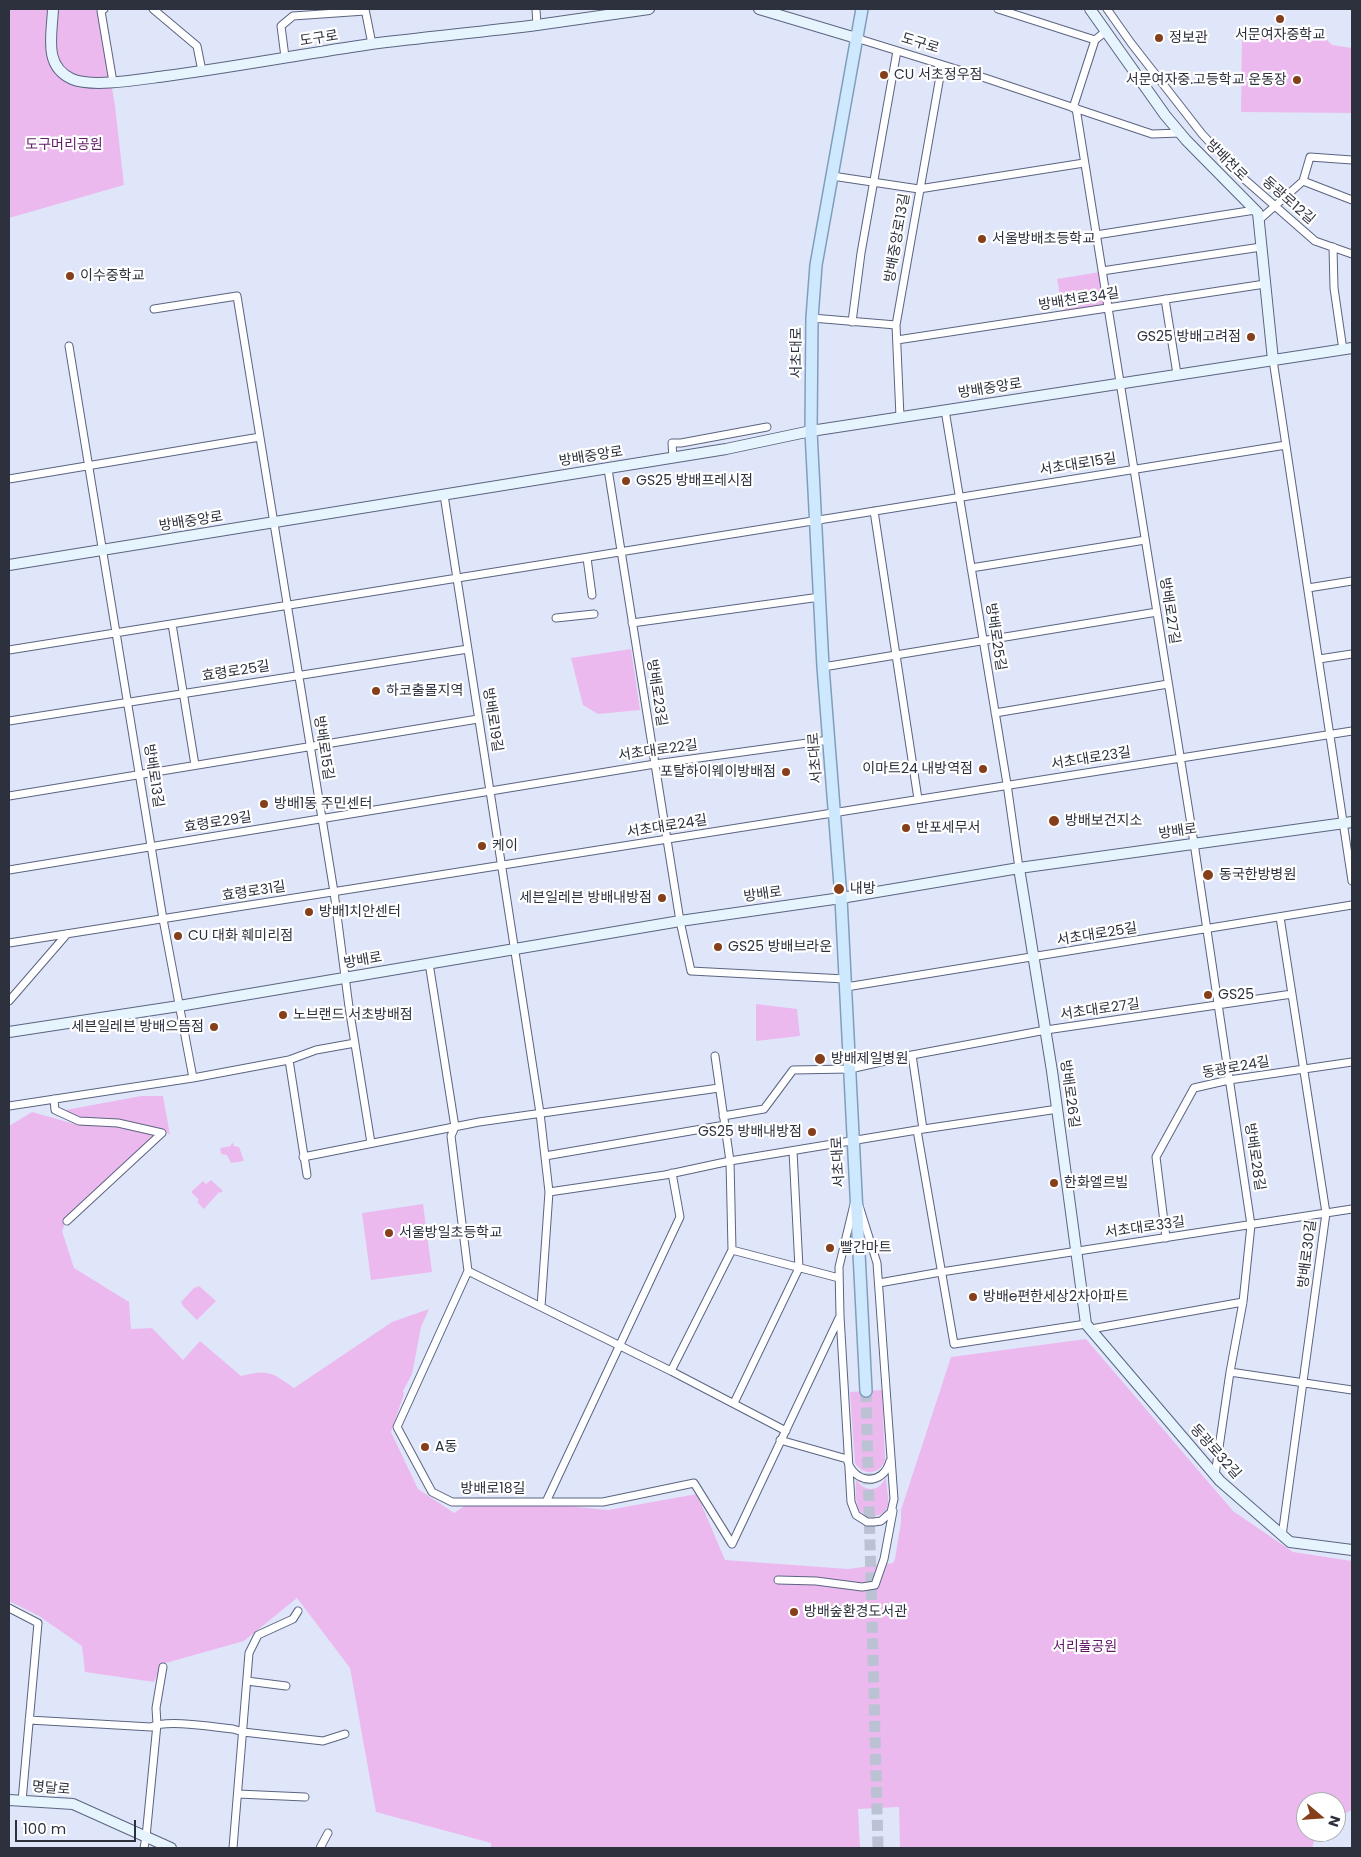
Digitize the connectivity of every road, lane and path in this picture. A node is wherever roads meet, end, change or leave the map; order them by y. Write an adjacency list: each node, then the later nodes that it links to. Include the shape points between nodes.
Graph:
1 (53, 9): 21 (street, 도구로, via 51,54 55,66 72,79)
2 (104, 9): 21 (street, via 101,11)
3 (152, 9): 20 (street, via 197,46)
4 (536, 9): 12 (street)
5 (649, 9): 12 (street, 도구로)
6 (759, 9): 14 (street, 도구로)
7 (862, 9): 14 (main road, 서초대로)
8 (998, 9): 15 (street)
9 (1090, 9): 13 (street, 방배천로)
10 (365, 10): 16 (street); 18 (street, via 293,16 281,26)
11 (1110, 10): 31 (street, 동광로12길, via 1131,43 1202,134)
12 (537, 25): 16 (street, 도구로)
13 (1105, 32): 15 (street); 23 (street, 방배천로)
14 (856, 38): 17 (street, 도구로); 26 (main road, 서초대로)
15 (1095, 40): 22 (street)
16 (372, 44): 18 (street, 도구로)
17 (897, 51): 19 (street, 도구로); 28 (street)
18 (285, 58): 20 (street, 도구로)
19 (942, 65): 22 (street, 도구로); 29 (street, 방배중앙로13길)
20 (202, 71): 21 (street, 도구로)
21 (113, 82)
22 (1074, 108): 23 (street, 도구로, via 1152,134); 25 (street, 방배로27길)
23 (1180, 133): 32 (street, 방배천로)
24 (1352, 160): 27 (street, via 1310,157)
25 (1084, 163): 29 (street); 34 (street, 방배로27길)
26 (832, 176): 28 (street); 43 (main road, 서초대로, via 817,256)
27 (1303, 181): 30 (street); 31 (street)
28 (873, 182): 29 (street); 44 (street)
29 (919, 189): 45 (street, 방배중앙로13길)
30 (1352, 200)
31 (1274, 207): 33 (street); 36 (street, 동광로12길, via 1315,241)
32 (1255, 210): 33 (street, 방배천로); 34 (street)
33 (1258, 221): 35 (street, 방배천로)
34 (1096, 236): 38 (street, 방배로27길)
35 (1261, 247): 38 (street); 39 (street, 방배천로)
36 (1333, 247): 37 (street, 동광로12길); 48 (street, via 1334,288)
37 (1352, 254)
38 (1102, 270): 41 (street, 방배로27길)
39 (1265, 284): 40 (street, 방배천로34길); 49 (street, 방배천로)
40 (1165, 299): 41 (street, 방배천로34길); 50 (street)
41 (1108, 308): 46 (street, 방배천로34길); 51 (street, 방배로27길)
42 (154, 310): 56 (street, 방배로15길, via 237,296)
43 (812, 318): 44 (street, 서초대로); 55 (main road, 서초대로)
44 (852, 322): 45 (street, 서초대로)
45 (896, 324): 46 (street, 방배중앙로13길)
46 (897, 340): 53 (street, 방배중앙로13길)
47 (69, 346): 59 (street, 방배로13길)
48 (1348, 349): 49 (street, 방배중앙로)
49 (1273, 360): 50 (street, 방배중앙로); 57 (street)
50 (1178, 374): 51 (street, 방배중앙로)
51 (1121, 383): 52 (street, 방배중앙로); 61 (street, 방배로27길)
52 (945, 410): 53 (street, 방배중앙로); 64 (street, 방배로25길)
53 (900, 417): 55 (street, 방배중앙로)
54 (767, 427): 58 (street, via 672,443)
55 (811, 431): 58 (street, 방배중앙로); 66 (main road, 서초대로)
56 (260, 437): 59 (street); 67 (street, 방배로15길)
57 (1286, 445): 61 (street, 서초대로15길); 76 (street)
58 (673, 458): 60 (street, 방배중앙로)
59 (89, 464): 62 (street); 69 (street, 방배로13길)
60 (608, 468): 63 (street, 방배중앙로); 70 (street, 방배로23길)
61 (1134, 469): 64 (street, 서초대로15길); 68 (street, 방배로27길)
62 (9, 479)
63 (444, 495): 67 (street, 방배중앙로); 74 (street, 방배로19길)
64 (960, 497): 65 (street, 서초대로15길); 73 (street, 방배로25길)
65 (874, 511): 66 (street, 서초대로15길); 89 (street)
66 (816, 521): 70 (street, 서초대로15길); 78 (main road, 서초대로)
67 (274, 522): 69 (street, 방배중앙로); 79 (street, 방배로15길)
68 (1145, 540): 73 (street); 80 (street, 방배로27길)
69 (103, 550): 72 (street, 방배중앙로); 85 (street, 방배로13길)
70 (621, 552): 71 (street, 서초대로15길); 83 (street, 방배로23길)
71 (587, 558): 74 (street, 서초대로15길); 77 (street)
72 (9, 565)
73 (971, 568): 86 (street, 방배로25길)
74 (457, 578): 79 (street, 서초대로15길); 87 (street, 방배로19길)
75 (1352, 581): 76 (street)
76 (1308, 588): 91 (street)
77 (592, 595)
78 (820, 596): 83 (street); 92 (main road, 서초대로)
79 (288, 605): 84 (street, 서초대로15길); 93 (street, 방배로15길)
80 (1157, 612): 86 (street); 94 (street, 방배로27길)
81 (594, 614): 82 (street)
82 (556, 618)
83 (632, 623): 105 (street, 방배로23길)
84 (172, 624): 85 (street, 서초대로15길); 95 (street)
85 (117, 633): 88 (street, 서초대로15길); 96 (street, 방배로13길)
86 (983, 640): 89 (street); 97 (street, 방배로25길)
87 (468, 649): 93 (street, 효령로25길); 98 (street, 방배로19길)
88 (9, 650)
89 (897, 654): 92 (street); 111 (street)
90 (1352, 654): 91 (street)
91 (1319, 659): 101 (street)
92 (824, 667): 102 (main road, 서초대로)
93 (299, 675): 95 (street, 효령로25길); 103 (street, 방배로15길)
94 (1168, 684): 97 (street); 104 (street, 방배로27길)
95 (184, 693): 96 (street, 효령로25길); 106 (street)
96 (128, 702): 99 (street, 효령로25길); 107 (street, 방배로13길)
97 (995, 713): 108 (street, 방배로25길)
98 (478, 719): 103 (street); 109 (street, 방배로19길)
99 (9, 721)
100 (1352, 731): 101 (street, 서초대로23길)
101 (1330, 734): 104 (street, 서초대로23길); 114 (street)
102 (830, 740): 105 (street, 서초대로22길); 112 (main road, 서초대로)
103 (310, 746): 106 (street); 113 (street, 방배로15길)
104 (1180, 758): 108 (street, 서초대로23길); 116 (street, 방배로27길)
105 (655, 764): 109 (street, 서초대로22길); 115 (street, 방배로23길)
106 (195, 765): 107 (street)
107 (140, 774): 110 (street); 117 (street, 방배로13길)
108 (1007, 784): 111 (street, 서초대로23길); 119 (street, 방배로25길)
109 (490, 790): 113 (street, 효령로29길); 118 (street, 방배로19길)
110 (9, 796)
111 (918, 799): 112 (street, 서초대로23길)
112 (835, 813): 115 (street, 서초대로24길); 123 (main road, 서초대로)
113 (322, 818): 117 (street, 효령로29길); 122 (street, 방배로15길)
114 (1348, 822): 116 (street, 방배로); 121 (street)
115 (667, 839): 118 (street, 서초대로24길); 127 (street, 방배로23길)
116 (1194, 843): 119 (street, 방배로); 128 (street, 방배로28길)
117 (152, 846): 120 (street, 효령로29길); 126 (street, 방배로13길)
118 (502, 866): 122 (street, 효령로31길); 131 (street, 방배로19길)
119 (1019, 868): 123 (street, 방배로); 132 (street, 방배로26길)
120 (9, 870)
121 (1352, 881)
122 (334, 892): 126 (street, 효령로31길); 134 (street, 방배로15길)
123 (841, 898): 127 (street, 방배로); 135 (main road, 서초대로)
124 (1352, 905): 125 (street, 서초대로25길)
125 (1280, 917): 128 (street, 서초대로25길); 136 (street, 방배로30길)
126 (164, 919): 129 (street, 효령로31길); 138 (street, 방배로13길)
127 (680, 921): 131 (street, 방배로); 135 (street, 방배로23길, via 691,971)
128 (1207, 929): 132 (street, 서초대로25길); 139 (street, 방배로28길)
129 (67, 934): 130 (street, 효령로31길); 137 (street)
130 (9, 943)
131 (516, 949): 133 (street, 방배로); 155 (street, 방배로19길)
132 (1034, 958): 135 (street, 서초대로25길); 140 (street, 방배로26길)
133 (429, 963): 134 (street, 방배로); 158 (street)
134 (346, 978): 138 (street, 방배로); 142 (street, 방배로15길)
135 (845, 983): 147 (main road, 서초대로)
136 (1292, 994): 139 (street, 서초대로27길); 148 (street, 방배로30길)
137 (9, 1001)
138 (180, 1006): 141 (street, 방배로); 149 (street)
139 (1218, 1006): 140 (street, 서초대로27길); 150 (street, 방배로28길)
140 (1046, 1030): 143 (street, 서초대로27길); 154 (street, 방배로26길)
141 (9, 1032)
142 (354, 1043): 145 (street, via 316,1050); 161 (street, 방배로15길)
143 (912, 1055): 147 (street, 서초대로27길); 159 (street)
144 (715, 1056): 151 (street)
145 (289, 1060): 149 (street); 164 (street)
146 (1352, 1062): 148 (street, 동광로24길)
147 (850, 1069): 156 (street, 서초대로27길, via 793,1070 764,1109); 160 (main road, 서초대로)
148 (1303, 1069): 150 (street, 동광로24길); 171 (street, 방배로30길)
149 (193, 1078): 152 (street)
150 (1229, 1080): 173 (street, 방배로28길); 174 (street, 동광로24길, via 1194,1088 1156,1157)
151 (719, 1088): 155 (street); 156 (street)
152 (54, 1099): 153 (street); 172 (street, via 55,1110 79,1121 118,1123 162,1133)
153 (9, 1106)
154 (1058, 1109): 159 (street); 176 (street, 방배로26길)
155 (540, 1113): 158 (street); 163 (street, 방배로19길)
156 (724, 1116): 157 (street)
157 (725, 1125): 163 (street); 165 (street)
158 (455, 1127): 161 (street); 178 (street, via 451,1136)
159 (920, 1129): 160 (street); 179 (street)
160 (853, 1141): 162 (street); 169 (main road, 서초대로)
161 (371, 1143): 164 (street)
162 (793, 1151): 165 (street); 177 (street)
163 (545, 1156): 168 (street, 방배로19길)
164 (303, 1157): 166 (street)
165 (730, 1161): 167 (street); 175 (street)
166 (307, 1174)
167 (672, 1174): 168 (street); 186 (street, via 680,1217)
168 (549, 1192): 183 (street, 방배로19길)
169 (856, 1196): 180 (street, 서초대로); 181 (street, 서초대로, via 877,1262); 191 (main road, 서초대로)
170 (1352, 1209): 171 (street, 서초대로33길)
171 (1326, 1213): 173 (street, 서초대로33길); 189 (street, 방배로30길)
172 (67, 1221)
173 (1251, 1225): 174 (street, 서초대로33길); 182 (street, 방배로28길)
174 (1166, 1238): 176 (street, 서초대로33길)
175 (732, 1250): 177 (street); 187 (street)
176 (1076, 1251): 179 (street, 서초대로33길); 185 (street, 방배로26길)
177 (799, 1268): 180 (street); 192 (street)
178 (468, 1272): 183 (street); 198 (street, 방배로18길, via 397,1427 432,1492 452,1502)
179 (940, 1272): 181 (street, 서초대로33길); 185 (street, via 954,1344)
180 (839, 1278): 184 (street, 서초대로)
181 (879, 1283): 195 (street, 서초대로)
182 (1243, 1302): 185 (street); 188 (street, 방배로28길)
183 (541, 1306): 186 (street)
184 (840, 1316): 193 (street); 196 (street, 서초대로)
185 (1089, 1327): 197 (street, 동광로32길)
186 (620, 1346): 187 (street); 198 (street)
187 (671, 1371): 192 (street)
188 (1230, 1372): 189 (street); 197 (street, 방배로28길)
189 (1304, 1382): 190 (street); 200 (street, 방배로30길)
190 (1352, 1390)
191 (866, 1391)
192 (734, 1403): 193 (street)
193 (786, 1431): 194 (street)
194 (780, 1440): 196 (street); 198 (street, 방배로18길, via 732,1544 694,1483 603,1502)
195 (890, 1456): 196 (street, via 887,1469 877,1478 870,1479 852,1472); 199 (street, 서초대로)
196 (847, 1459): 199 (street, 서초대로, via 851,1502 856,1515 867,1522 881,1521)
197 (1215, 1475): 200 (street, 동광로32길)
198 (546, 1502)
199 (894, 1506): 202 (street, via 884,1559 875,1586)
200 (1282, 1536): 201 (street, 동광로32길, via 1290,1542)
201 (1352, 1550)
202 (778, 1580)
203 (9, 1608): 208 (street, via 38,1623)
204 (298, 1611): 206 (street, via 293,1620 258,1635 249,1653)
205 (163, 1667): 209 (street, via 156,1708)
206 (247, 1682): 207 (street); 210 (street)
207 (286, 1686)
208 (29, 1720): 209 (street, via 151,1728); 215 (street)
209 (157, 1724): 210 (street); 217 (street)
210 (243, 1732): 211 (street, via 323,1741); 212 (street)
211 (345, 1734)
212 (238, 1794): 213 (street); 220 (street)
213 (305, 1798)
214 (9, 1800): 215 (street, 명달로)
215 (22, 1800): 217 (street, 명달로, via 73,1804)
216 (328, 1833): 221 (street)
217 (146, 1837): 218 (street); 219 (street, 명달로)
218 (144, 1848)
219 (171, 1848)
220 (233, 1848)
221 (320, 1848)

